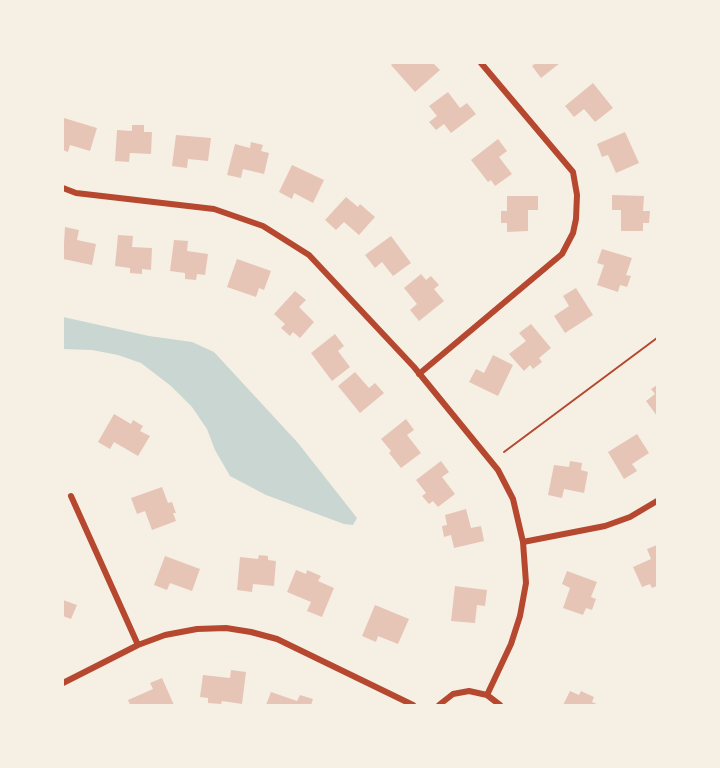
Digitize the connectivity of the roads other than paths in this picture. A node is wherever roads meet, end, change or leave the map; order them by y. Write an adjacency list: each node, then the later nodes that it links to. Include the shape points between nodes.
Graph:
1 (481, 63): 3 (street, via 573,172 576,219 562,254)
2 (63, 188): 3 (street, via 76,193 214,209 263,226 309,255)
3 (419, 374): 6 (street, via 498,470 513,499)
4 (71, 496): 7 (street)
5 (657, 501): 6 (street, via 605,526)
6 (523, 542): 9 (street, via 526,583 520,616)
7 (138, 645): 8 (street); 10 (street, via 197,629 251,632 292,646)
8 (63, 682)
9 (487, 695): 11 (street, via 460,692); 12 (street)
10 (413, 705)
11 (439, 705)
12 (500, 705)

